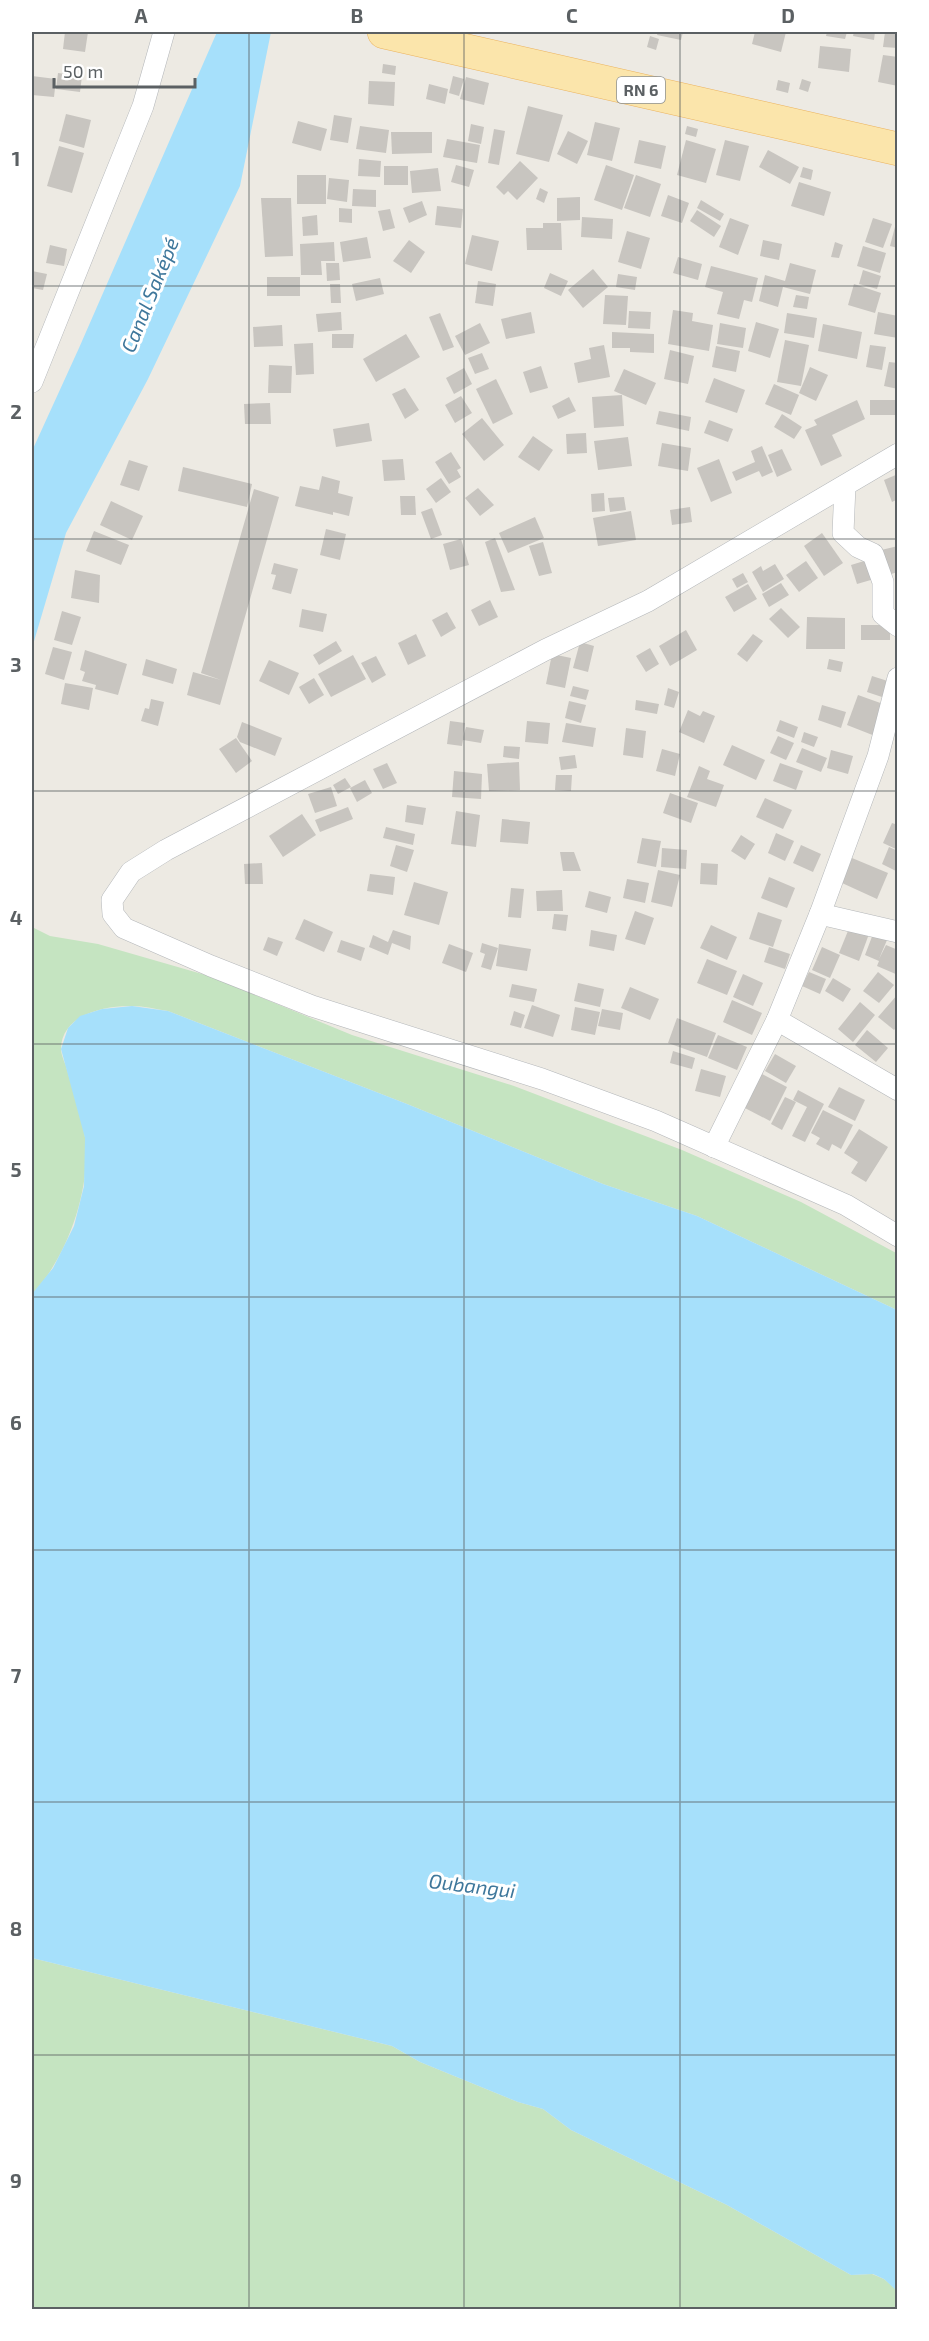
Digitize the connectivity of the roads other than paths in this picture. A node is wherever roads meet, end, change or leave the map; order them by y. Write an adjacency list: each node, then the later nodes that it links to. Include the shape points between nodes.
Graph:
1 (164, 32): 5 (street, via 143,106)
2 (384, 32): 3 (main road, RN 6)
3 (447, 39): 4 (main road, RN 6)
4 (897, 149)
5 (32, 382)
6 (897, 454): 7 (street)
7 (845, 486): 8 (street, via 843,532 858,547 873,554 883,582 883,614); 14 (street, via 648,602 514,666 166,850 131,872 112,900 113,914 124,928 211,966 312,1006 542,1079 656,1120)
8 (897, 626)
9 (897, 678): 10 (street, via 878,756)
10 (820, 914): 11 (street); 12 (street)
11 (897, 932)
12 (777, 1020): 13 (street); 14 (street)
13 (897, 1090)
14 (714, 1146): 15 (street, via 846,1205)
15 (897, 1236)

